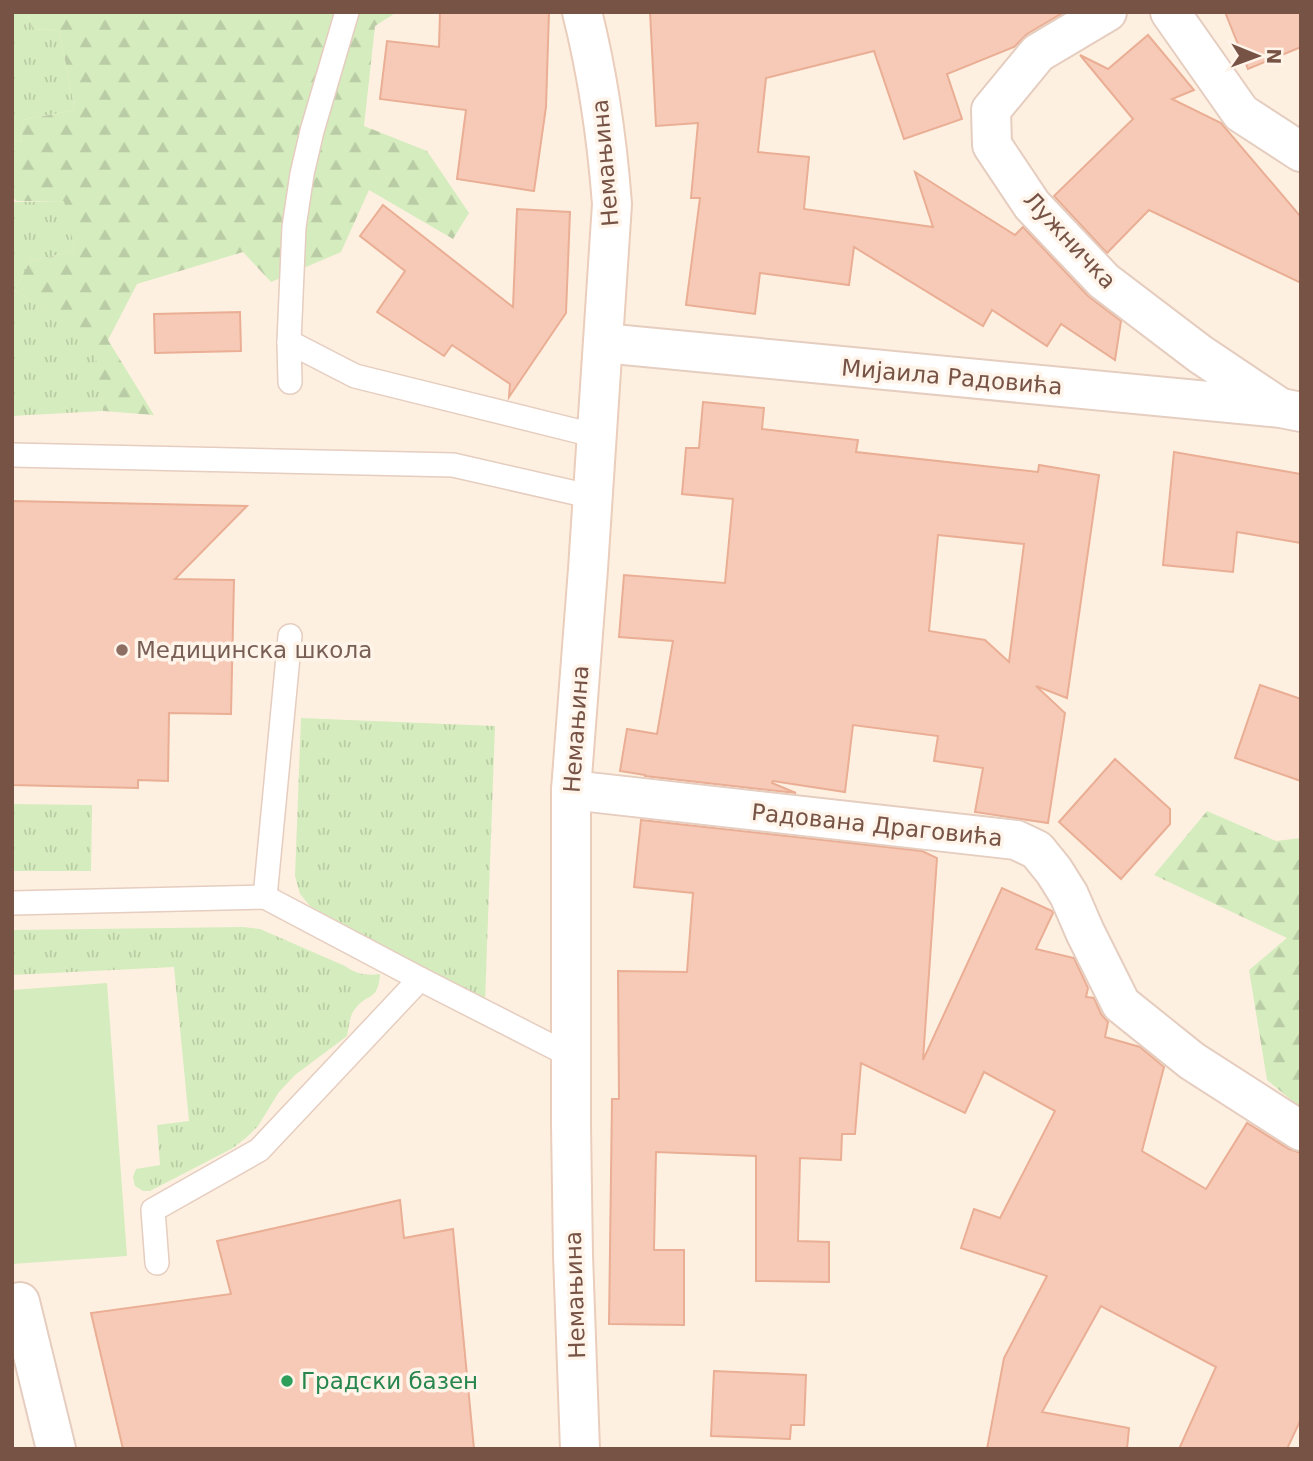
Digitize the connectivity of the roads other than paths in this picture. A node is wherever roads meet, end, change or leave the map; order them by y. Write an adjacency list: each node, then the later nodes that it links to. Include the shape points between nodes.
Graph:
1 (346, 12): 6 (lane, via 302,174 294,227)
2 (582, 12): 7 (street, Немањина, via 598,83 612,204)
3 (1107, 12): 9 (street, Лужничка, via 1038,53 991,110 992,145 1032,205 1104,281 1199,354)
4 (1170, 12): 5 (street, via 1241,113)
5 (1297, 145)
6 (289, 342): 8 (lane); 10 (lane, via 355,376)
7 (603, 343): 9 (street, Мијаила Радовића); 10 (street, Немањина)
8 (290, 382)
9 (1291, 410)
10 (597, 436): 12 (street, Немањина)
11 (12, 455): 12 (lane, via 453,464)
12 (593, 497): 14 (street, Немањина)
13 (290, 636): 15 (lane)
14 (571, 790): 18 (street, Немањина); 19 (street, Радована Драговића, via 1016,840 1037,850 1054,871 1121,1004 1192,1061)
15 (265, 897): 16 (lane); 17 (lane)
16 (12, 903)
17 (421, 979): 18 (lane); 20 (lane, via 259,1150 153,1210)
18 (570, 1056): 23 (street, Немањина)
19 (1301, 1131)
20 (157, 1263)
21 (20, 1302): 22 (street)
22 (56, 1449)
23 (580, 1449)

